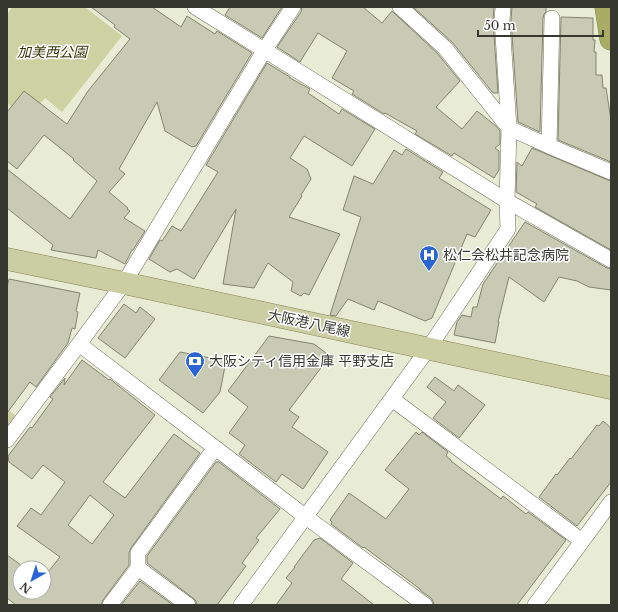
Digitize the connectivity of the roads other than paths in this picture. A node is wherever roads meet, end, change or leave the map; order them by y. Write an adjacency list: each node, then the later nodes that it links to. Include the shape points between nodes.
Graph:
1 (194, 7): 8 (street)
2 (293, 7): 8 (street)
3 (400, 7): 9 (street, via 445,48)
4 (503, 7): 9 (street)
5 (606, 7): 7 (highway)
6 (552, 18): 10 (street)
7 (611, 39)
8 (264, 51): 12 (street); 15 (street)
9 (509, 128): 10 (street); 12 (street)
10 (549, 146): 11 (street)
11 (611, 172)
12 (507, 200): 14 (street); 17 (street, via 508,229)
13 (7, 259): 15 (main road, 大阪港八尾線)
14 (611, 260)
15 (124, 283): 16 (street); 17 (main road, 大阪港八尾線)
16 (79, 344): 20 (street); 21 (street)
17 (428, 349): 18 (main road, 大阪港八尾線); 19 (street)
18 (611, 388)
19 (392, 399): 23 (street); 24 (street)
20 (7, 440)
21 (215, 448): 23 (street); 25 (street, via 138,553)
22 (611, 502): 24 (street)
23 (306, 517): 28 (street); 29 (street)
24 (582, 541): 30 (street)
25 (138, 568): 26 (street); 27 (street)
26 (110, 605)
27 (188, 605)
28 (241, 605)
29 (425, 605)
30 (535, 605)

